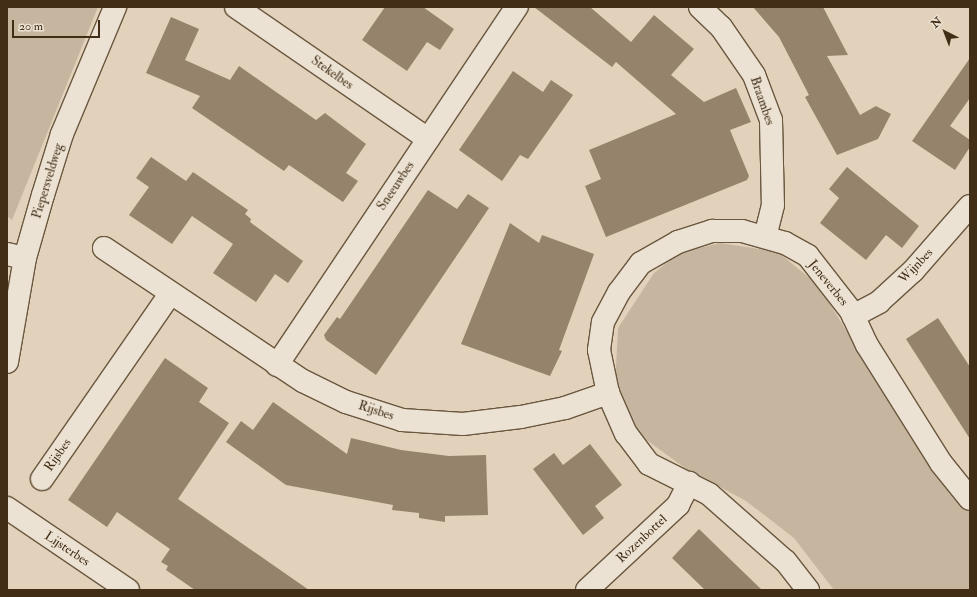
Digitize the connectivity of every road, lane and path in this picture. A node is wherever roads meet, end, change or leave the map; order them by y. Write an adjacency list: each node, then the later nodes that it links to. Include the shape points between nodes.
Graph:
1 (115, 7): 9 (street, Piepersveldweg, via 62,134)
2 (236, 7): 5 (street, Stekelbes)
3 (517, 7): 5 (street, Sneeuwbes)
4 (700, 7): 7 (street, Braambes, via 721,27 754,75 771,120 773,205)
5 (428, 139): 13 (street, Sneeuwbes)
6 (970, 206): 11 (street, Wijnbes, via 914,271 879,302)
7 (766, 236): 11 (street, Jeneverbes, via 808,256 830,281); 14 (street, Jeneverbes, via 742,231 712,231 678,242 641,263 619,292 603,322 599,350)
8 (104, 248): 10 (street, Rijsbes)
9 (16, 256): 12 (street, Piepersveldweg)
10 (170, 294): 13 (street, Rijsbes); 15 (street, Rijsbes)
11 (853, 316): 17 (street, Jeneverbes, via 941,463)
12 (7, 362)
13 (277, 365): 14 (street, Rijsbes, via 346,402 402,420 463,424 521,417 565,408)
14 (608, 393): 16 (street, Jeneverbes, via 626,434 649,464)
15 (42, 479)
16 (689, 483): 20 (street, Rozenbottel, via 678,505); 21 (street, Jeneverbes, via 744,523 785,561)
17 (968, 494)
18 (7, 508): 19 (street, Lijsterbes)
19 (128, 590)
20 (587, 590)
21 (808, 590)

